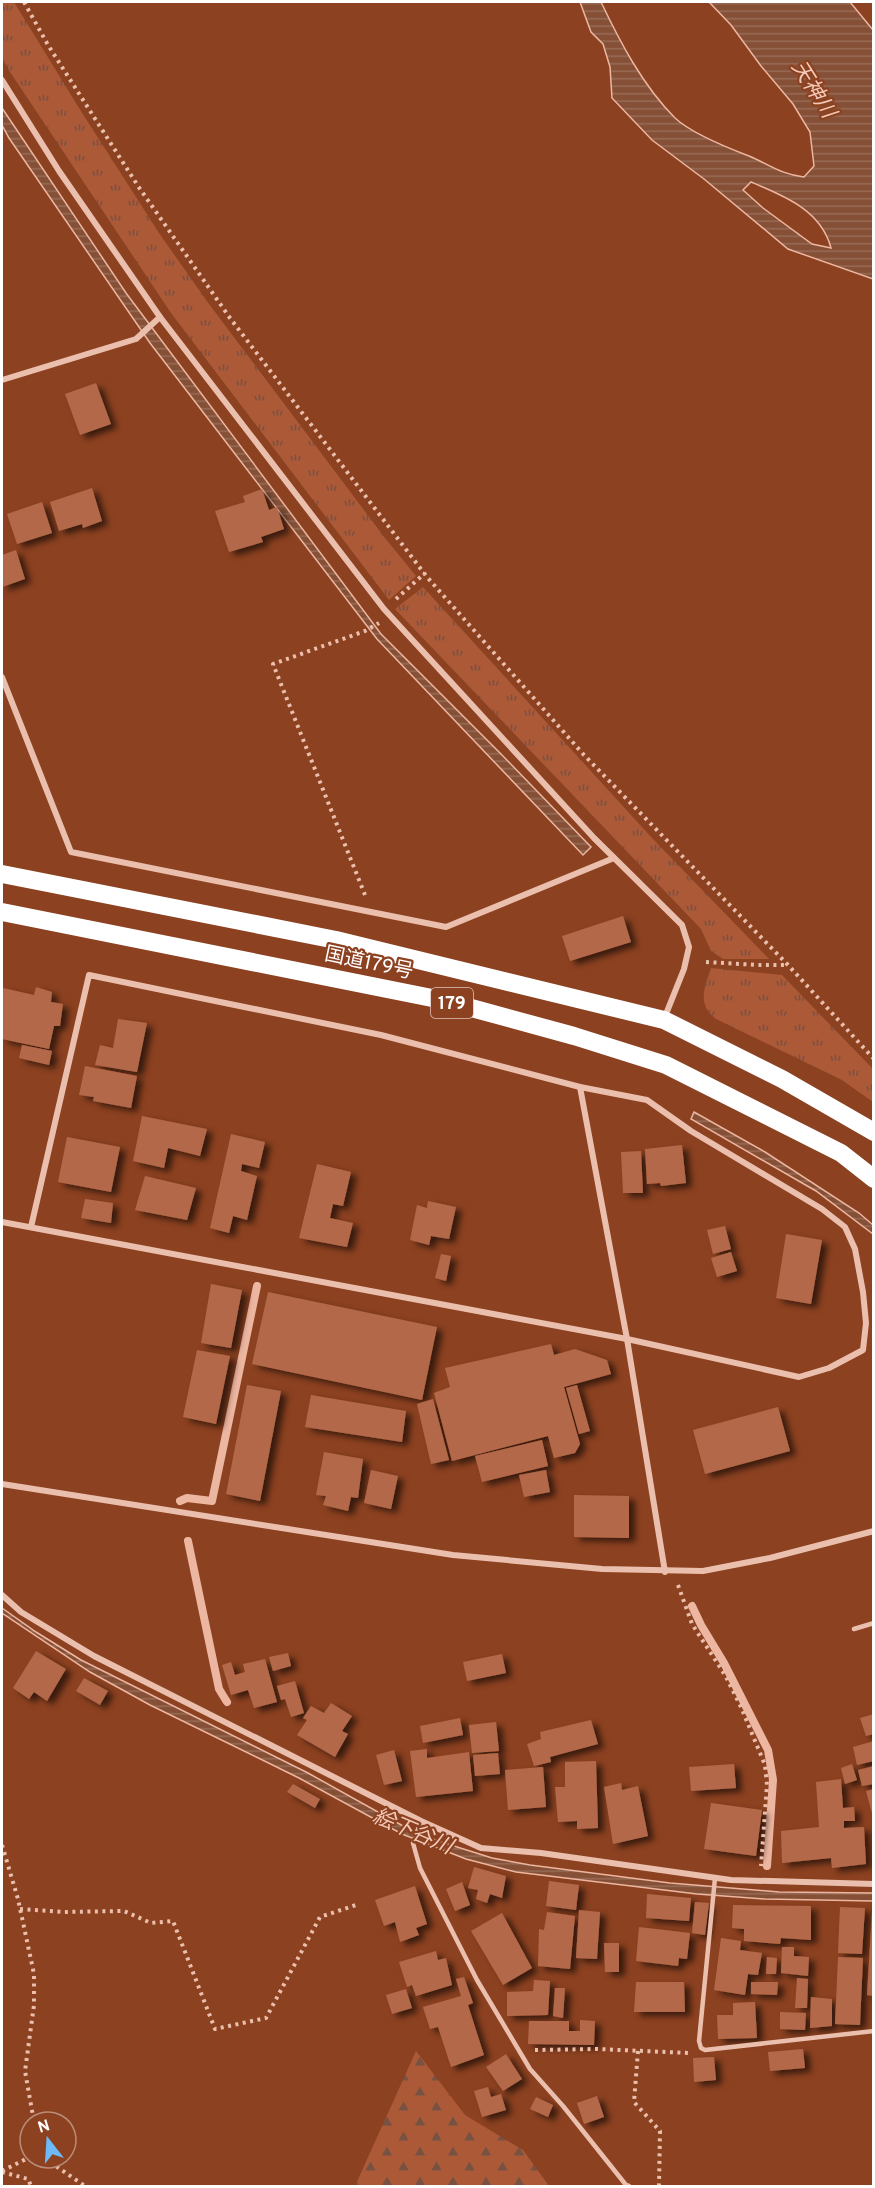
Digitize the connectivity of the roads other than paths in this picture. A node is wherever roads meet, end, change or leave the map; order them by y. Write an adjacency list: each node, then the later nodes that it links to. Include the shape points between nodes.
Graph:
1 (2, 80): 2 (street, via 59,171)
2 (160, 317): 3 (street, via 136,339); 5 (street, via 384,609)
3 (2, 381)
4 (2, 677): 5 (street, via 71,852 446,927)
5 (614, 858): 8 (street, via 682,925 689,947)
6 (2, 874): 8 (highway, 国道179号 / 179, via 336,940)
7 (2, 912): 11 (highway, 国道179号 / 179, via 442,1000 584,1039 677,1070 841,1153)
8 (664, 1020): 10 (highway, 国道179号 / 179, via 782,1079)
9 (580, 1087): 13 (street, via 381,1035 89,975); 14 (street); 14 (street, via 647,1100 822,1209 845,1227 855,1249 866,1323 863,1350 829,1368 799,1377)
10 (873, 1132)
11 (873, 1179)
12 (2, 1222): 13 (street)
13 (31, 1227): 14 (street)
14 (627, 1340): 17 (street)
15 (2, 1484): 17 (street, via 453,1555)
16 (873, 1531): 17 (street, via 770,1558 703,1571)
17 (669, 1571)
18 (2, 1595): 21 (street, via 21,1612 94,1656)
19 (873, 1623): 20 (lane)
20 (854, 1629)
21 (421, 1821): 22 (street, via 481,1848); 25 (lane, via 413,1843 420,1868 477,1980 530,2068)
22 (715, 1878): 23 (street); 24 (lane, via 701,2048)
23 (873, 1884)
24 (873, 2031)
25 (629, 2187)

